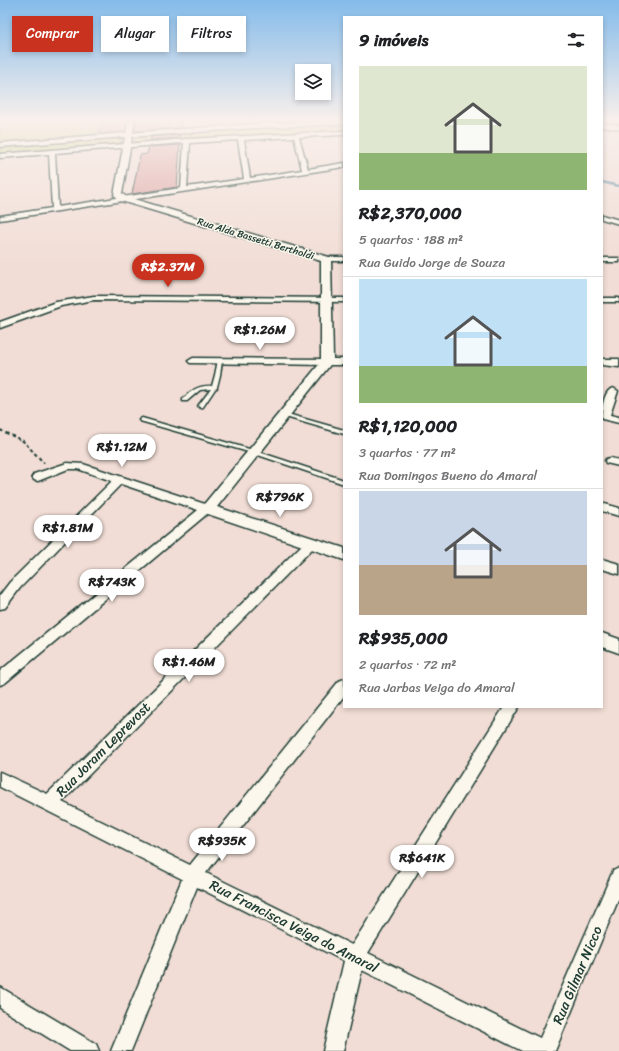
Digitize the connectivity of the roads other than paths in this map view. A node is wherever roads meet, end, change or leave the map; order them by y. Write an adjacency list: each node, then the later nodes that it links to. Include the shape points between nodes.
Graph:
1 (53, 169): 10 (street)
2 (122, 169): 9 (street, via 117,193)
3 (185, 169): 8 (street)
4 (245, 169): 7 (street)
5 (318, 169): 6 (street)
6 (305, 171): 7 (street)
7 (246, 180): 8 (street)
8 (184, 189): 9 (street)
9 (124, 198): 10 (street); 14 (street, Rua Alda Bassetti Bertholdi)
10 (55, 209): 12 (street)
11 (603, 216): 13 (street)
12 (0, 218)
13 (619, 222)
14 (326, 259): 15 (street); 18 (street, Rua Alda Bassetti Bertholdi)
15 (343, 259)
16 (603, 260): 17 (street)
17 (619, 260)
18 (326, 300): 19 (street); 22 (street, via 87,298 59,304); 25 (street, Rua Alda Bassetti Bertholdi)
19 (343, 300)
20 (603, 300): 21 (street)
21 (619, 300)
22 (0, 325)
23 (193, 361): 24 (street)
24 (220, 361): 25 (street); 29 (lane)
25 (327, 362): 26 (street); 33 (street)
26 (343, 362)
27 (603, 362): 28 (street)
28 (619, 362)
29 (215, 388): 31 (lane, via 197,388); 32 (lane)
30 (613, 392): 34 (street)
31 (185, 400)
32 (201, 406)
33 (284, 415): 37 (lane); 38 (street)
34 (603, 416): 36 (street)
35 (142, 420): 38 (lane)
36 (619, 420)
37 (343, 432)
38 (254, 452): 41 (lane); 43 (street)
39 (38, 477): 40 (street, via 52,470 79,466)
40 (120, 479): 43 (street); 49 (street, via 15,585)
41 (343, 482)
42 (605, 508): 44 (street)
43 (208, 509): 45 (street); 52 (street)
44 (619, 512)
45 (311, 543): 46 (street); 56 (street, Rua Joram Leprevost)
46 (343, 554)
47 (603, 564): 48 (street)
48 (619, 569)
49 (0, 604)
50 (603, 640): 51 (street)
51 (619, 646)
52 (0, 679)
53 (343, 686): 57 (street)
54 (511, 708): 59 (street)
55 (0, 779): 56 (street, Rua Francisca Veiga do Amaral)
56 (48, 804): 57 (street, Rua Francisca Veiga do Amaral)
57 (193, 875): 59 (street, Rua Francisca Veiga do Amaral); 62 (street)
58 (619, 877): 64 (street, Rua Gilmar Nicco)
59 (355, 957): 63 (street); 64 (street, Rua Francisca Veiga do Amaral)
60 (0, 997): 61 (street)
61 (89, 1051)
62 (121, 1051)
63 (333, 1051)
64 (545, 1051)

